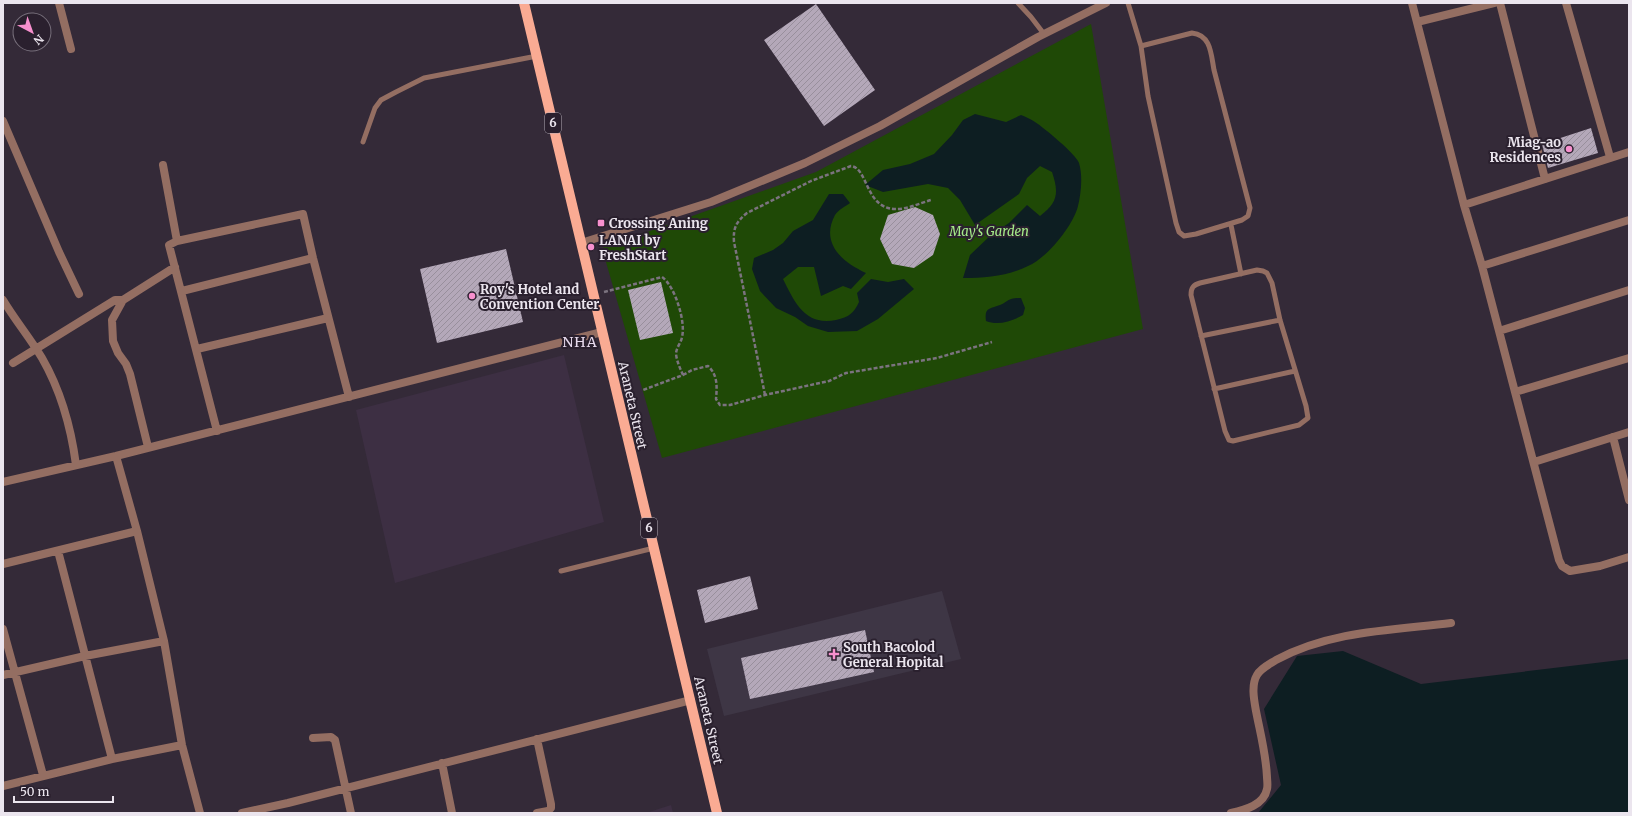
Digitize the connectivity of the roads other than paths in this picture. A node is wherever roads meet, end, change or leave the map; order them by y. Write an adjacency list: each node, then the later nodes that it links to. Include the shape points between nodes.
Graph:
1 (60, 3): 13 (street)
2 (524, 3): 14 (main road, Araneta Street / 6)
3 (1018, 3): 11 (lane)
4 (1106, 3): 11 (street)
5 (1128, 3): 12 (lane)
6 (1412, 3): 10 (street)
7 (1494, 3): 10 (street)
8 (1500, 3): 20 (street)
9 (1566, 3): 18 (street)
10 (1417, 22): 21 (street)
11 (1044, 34): 25 (street, via 880,126 805,163 711,202)
12 (1141, 46): 23 (lane, via 1148,96 1179,232 1184,236); 23 (lane, via 1192,33 1205,38 1250,208 1248,216)
13 (71, 49)
14 (537, 56): 16 (lane, via 424,78 381,100 371,116); 25 (main road, Araneta Street / 6)
15 (3, 121): 32 (street, via 58,252)
16 (363, 142)
17 (1629, 152): 18 (street)
18 (1610, 157): 20 (street)
19 (163, 165): 24 (street)
20 (1545, 179): 21 (street)
21 (1464, 206): 27 (street)
22 (1629, 220): 27 (street)
23 (1231, 225): 29 (lane)
24 (177, 241): 26 (street, via 303,214); 28 (street, via 169,246)
25 (581, 243): 38 (main road, Araneta Street / 6)
26 (313, 258): 31 (street); 35 (street)
27 (1482, 266): 37 (street)
28 (175, 267): 31 (street); 34 (street)
29 (1242, 274): 36 (lane, via 1257,270 1267,273 1272,283); 39 (lane, via 1200,283 1193,287 1191,295)
30 (1629, 290): 37 (street)
31 (182, 291): 41 (street)
32 (79, 294)
33 (3, 300): 40 (street)
34 (123, 300): 40 (street, via 116,300); 51 (street, via 112,320 113,340 130,374)
35 (328, 318): 41 (street); 47 (street)
36 (1280, 320): 39 (lane); 44 (lane)
37 (1499, 331): 46 (street)
38 (602, 332): 47 (street); 58 (main road, Araneta Street / 6)
39 (1201, 336): 45 (lane)
40 (36, 349): 43 (street); 54 (street, via 61,398 72,435)
41 (197, 349): 48 (street)
42 (1629, 358): 46 (street)
43 (13, 363)
44 (1295, 371): 45 (lane); 45 (lane, via 1308,418 1299,425 1238,441 1229,440 1227,437)
45 (1214, 389)
46 (1515, 392): 53 (street)
47 (348, 397): 48 (street)
48 (217, 431): 51 (street)
49 (1629, 432): 50 (street)
50 (1613, 437): 53 (street); 56 (street)
51 (148, 447): 52 (street)
52 (116, 456): 54 (street); 57 (street)
53 (1534, 462): 60 (street, via 1562,566 1570,571 1576,571)
54 (76, 465): 55 (street)
55 (3, 482)
56 (1629, 500)
57 (137, 531): 59 (street); 65 (street)
58 (654, 548): 62 (lane); 69 (main road, Araneta Street / 6)
59 (58, 551): 61 (street); 66 (street)
60 (1629, 557)
61 (3, 564)
62 (561, 571)
63 (1451, 623): 84 (street, via 1346,635 1312,644 1288,654 1257,674 1254,700 1268,788 1264,796 1249,809)
64 (3, 629): 67 (street)
65 (164, 641): 66 (street); 72 (street)
66 (85, 656): 67 (street); 73 (street)
67 (14, 673): 68 (street); 75 (street)
68 (3, 675)
69 (691, 700): 71 (street); 83 (main road, Araneta Street / 6)
70 (313, 738): 77 (street, via 331,736 335,740)
71 (537, 739): 74 (street); 82 (street, via 551,804 548,811)
72 (182, 745): 73 (street); 78 (street)
73 (112, 759): 75 (street)
74 (442, 763): 77 (street); 81 (street)
75 (42, 775): 76 (street)
76 (3, 786)
77 (346, 788): 79 (street); 80 (street)
78 (200, 813)
79 (242, 813)
80 (351, 813)
81 (452, 813)
82 (537, 813)
83 (717, 813)
84 (1231, 813)

